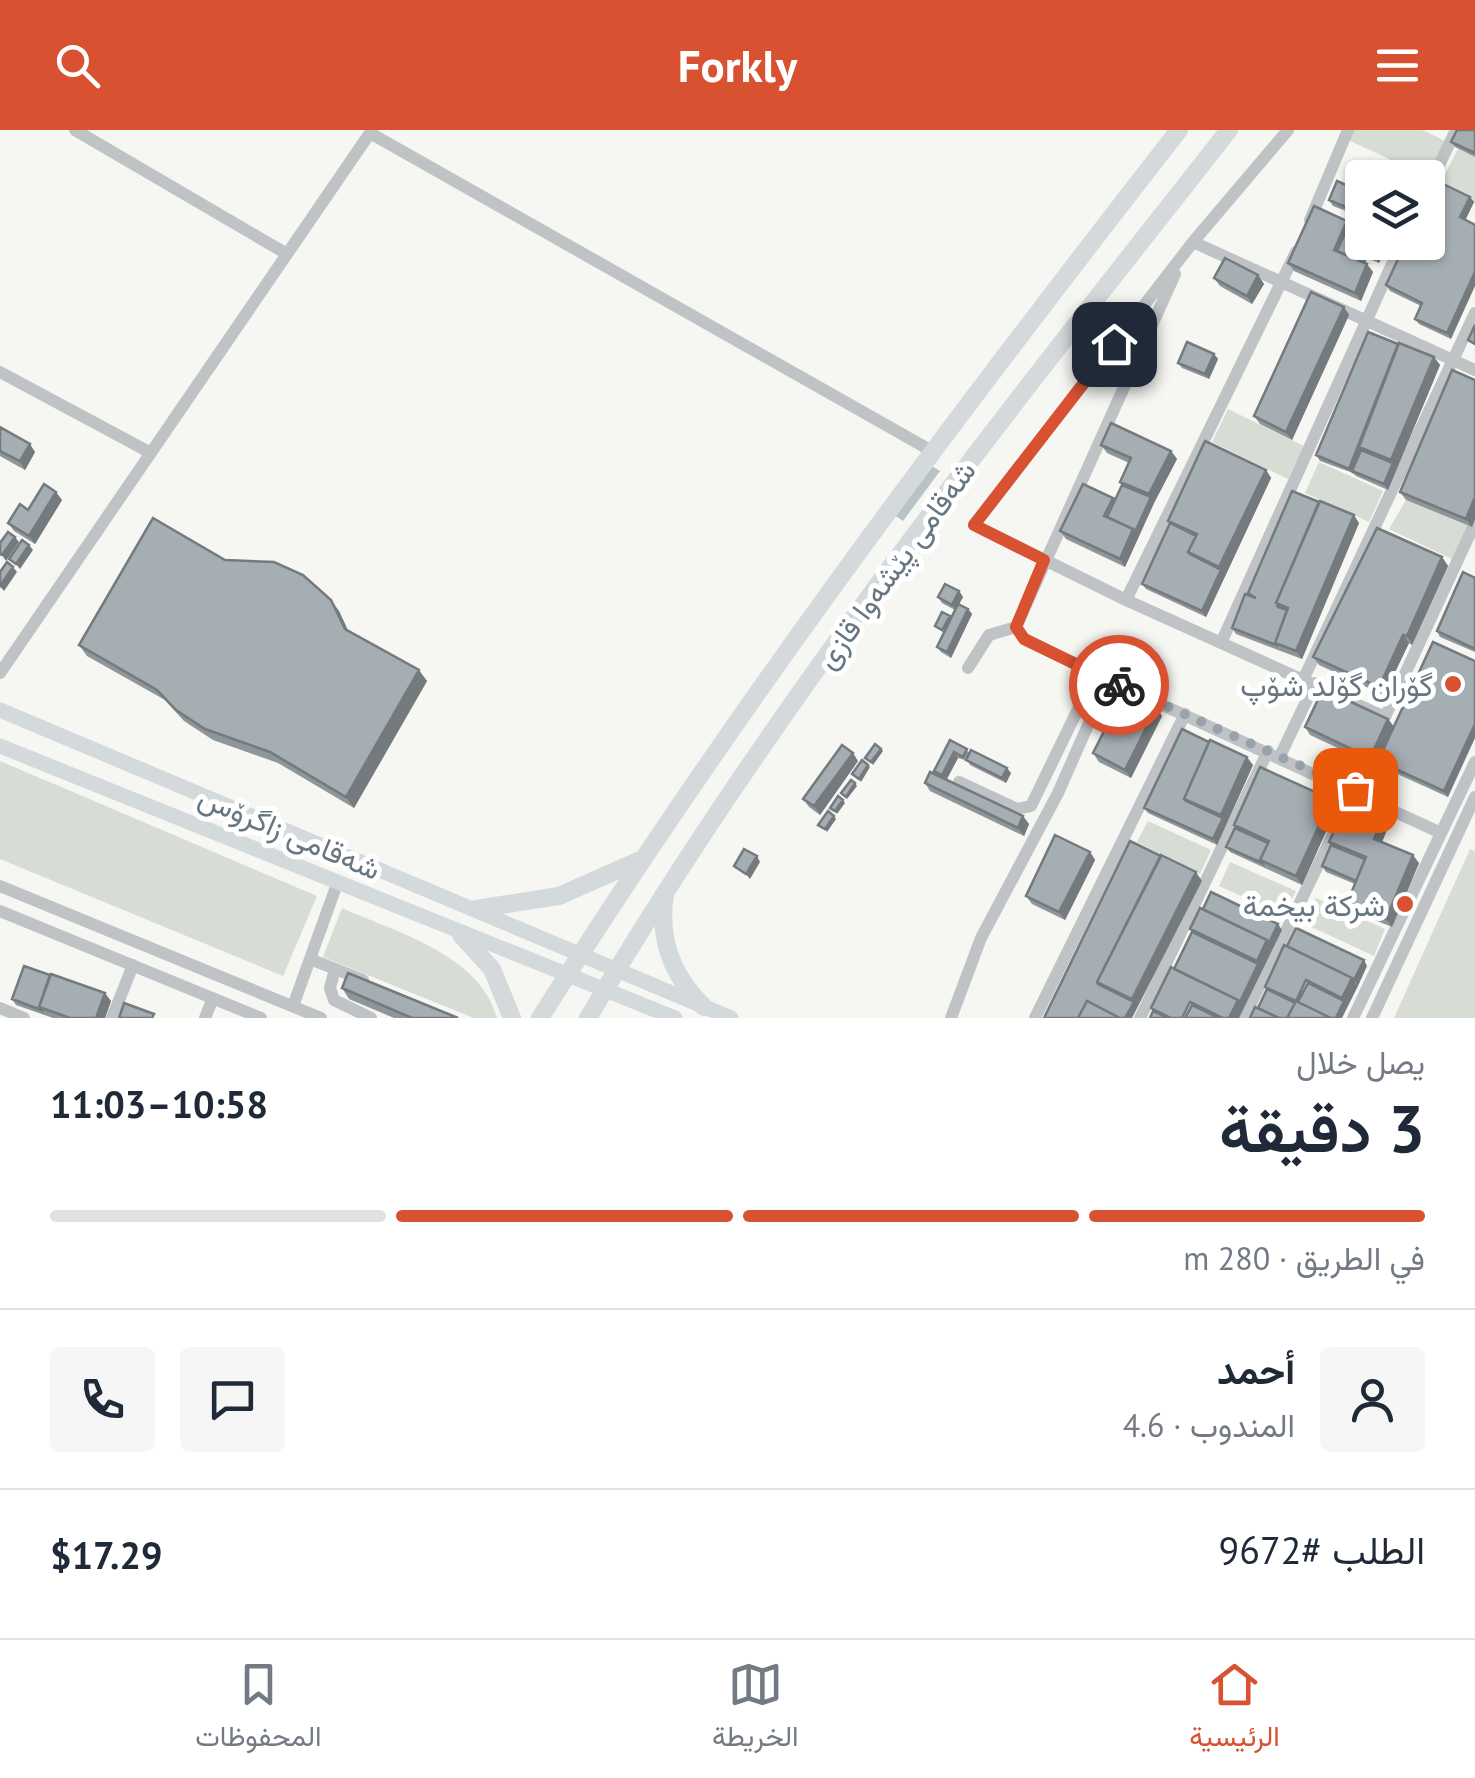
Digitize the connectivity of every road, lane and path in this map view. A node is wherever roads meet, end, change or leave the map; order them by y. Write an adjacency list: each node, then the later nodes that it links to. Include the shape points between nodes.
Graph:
1 (75, 130): 10 (street)
2 (1179, 130): 18 (highway, شەقامی پێشەوا قازی)
3 (1229, 130): 41 (highway, شەقامی پێشەوا قازی, via 912,533)
4 (1288, 130): 9 (street)
5 (1348, 130): 12 (street)
6 (1456, 130): 8 (street)
7 (371, 132): 10 (street); 18 (street)
8 (1442, 160)
9 (1188, 248): 12 (street); 21 (street); 21 (street, via 974,525)
10 (287, 254): 19 (street)
11 (1393, 260): 14 (street)
12 (1282, 283): 14 (street); 22 (street)
13 (1475, 313): 15 (street)
14 (1364, 320): 15 (street); 24 (street)
15 (1454, 360): 16 (street); 28 (street)
16 (1475, 370)
17 (0, 372): 19 (street)
18 (930, 450): 38 (highway, شەقامی پێشەوا قازی)
19 (151, 453): 26 (street)
20 (1475, 522): 28 (street, via 1385,716)
21 (1044, 560): 22 (street); 23 (street)
22 (1126, 600): 24 (street)
23 (1016, 627): 25 (street, via 990,636); 27 (street, via 1024,639)
24 (1222, 641): 28 (street)
25 (968, 668)
26 (0, 673)
27 (1101, 677): 30 (street); 34 (street, via 1031,806 1017,808); 71 (street, via 1058,793 982,938)
28 (1309, 680): 32 (street)
29 (0, 710): 42 (main road, شەقامی زاگرۆس)
30 (1185, 714): 32 (street); 72 (street)
31 (0, 746): 39 (main road, شەقامی زاگرۆس)
32 (1274, 754): 35 (street); 73 (street)
33 (1475, 762): 36 (street)
34 (960, 782)
35 (1355, 790): 37 (street); 74 (street)
36 (1469, 798): 37 (street); 76 (street)
37 (1442, 833): 75 (street)
38 (638, 861): 42 (highway, via 559,896); 45 (highway, شەقامی پێشەوا قازی)
39 (336, 884): 44 (main road, شەقامی زاگرۆس); 46 (street)
40 (0, 886): 52 (street)
41 (666, 890): 49 (highway, شەقامی پێشەوا قازی); 56 (highway, via 667,950)
42 (476, 909): 45 (main road, شەقامی زاگرۆس)
43 (0, 911): 47 (street)
44 (461, 935): 50 (main road, شەقامی زاگرۆس); 66 (highway, via 492,970)
45 (581, 955): 49 (main road, شەقامی زاگرۆس); 50 (highway, شەقامی پێشەوا قازی)
46 (310, 959): 48 (street); 55 (street)
47 (134, 966): 54 (street); 61 (street)
48 (335, 970): 51 (street); 59 (street, via 330,992)
49 (617, 970): 53 (highway, شەقامی پێشەوا قازی); 56 (main road, شەقامی زاگرۆس)
50 (567, 976): 53 (main road, شەقامی زاگرۆس); 67 (highway, شەقامی پێشەوا قازی)
51 (370, 983)
52 (249, 988): 55 (street); 58 (street)
53 (604, 991): 68 (highway, شەقامی پێشەوا قازی); 69 (main road, شەقامی زاگرۆس)
54 (212, 998): 58 (street); 62 (street)
55 (293, 1006): 64 (street)
56 (704, 1007): 70 (main road, شەقامی زاگرۆس)
57 (0, 1008): 60 (street)
58 (241, 1010): 63 (street)
59 (345, 1013): 65 (street)
60 (24, 1018)
61 (112, 1018)
62 (205, 1018)
63 (261, 1018)
64 (320, 1018)
65 (371, 1018)
66 (512, 1018)
67 (540, 1018)
68 (588, 1018)
69 (675, 1018)
70 (731, 1018)
71 (951, 1018)
72 (1035, 1018)
73 (1140, 1018)
74 (1244, 1018)
75 (1354, 1018)
76 (1372, 1018)

